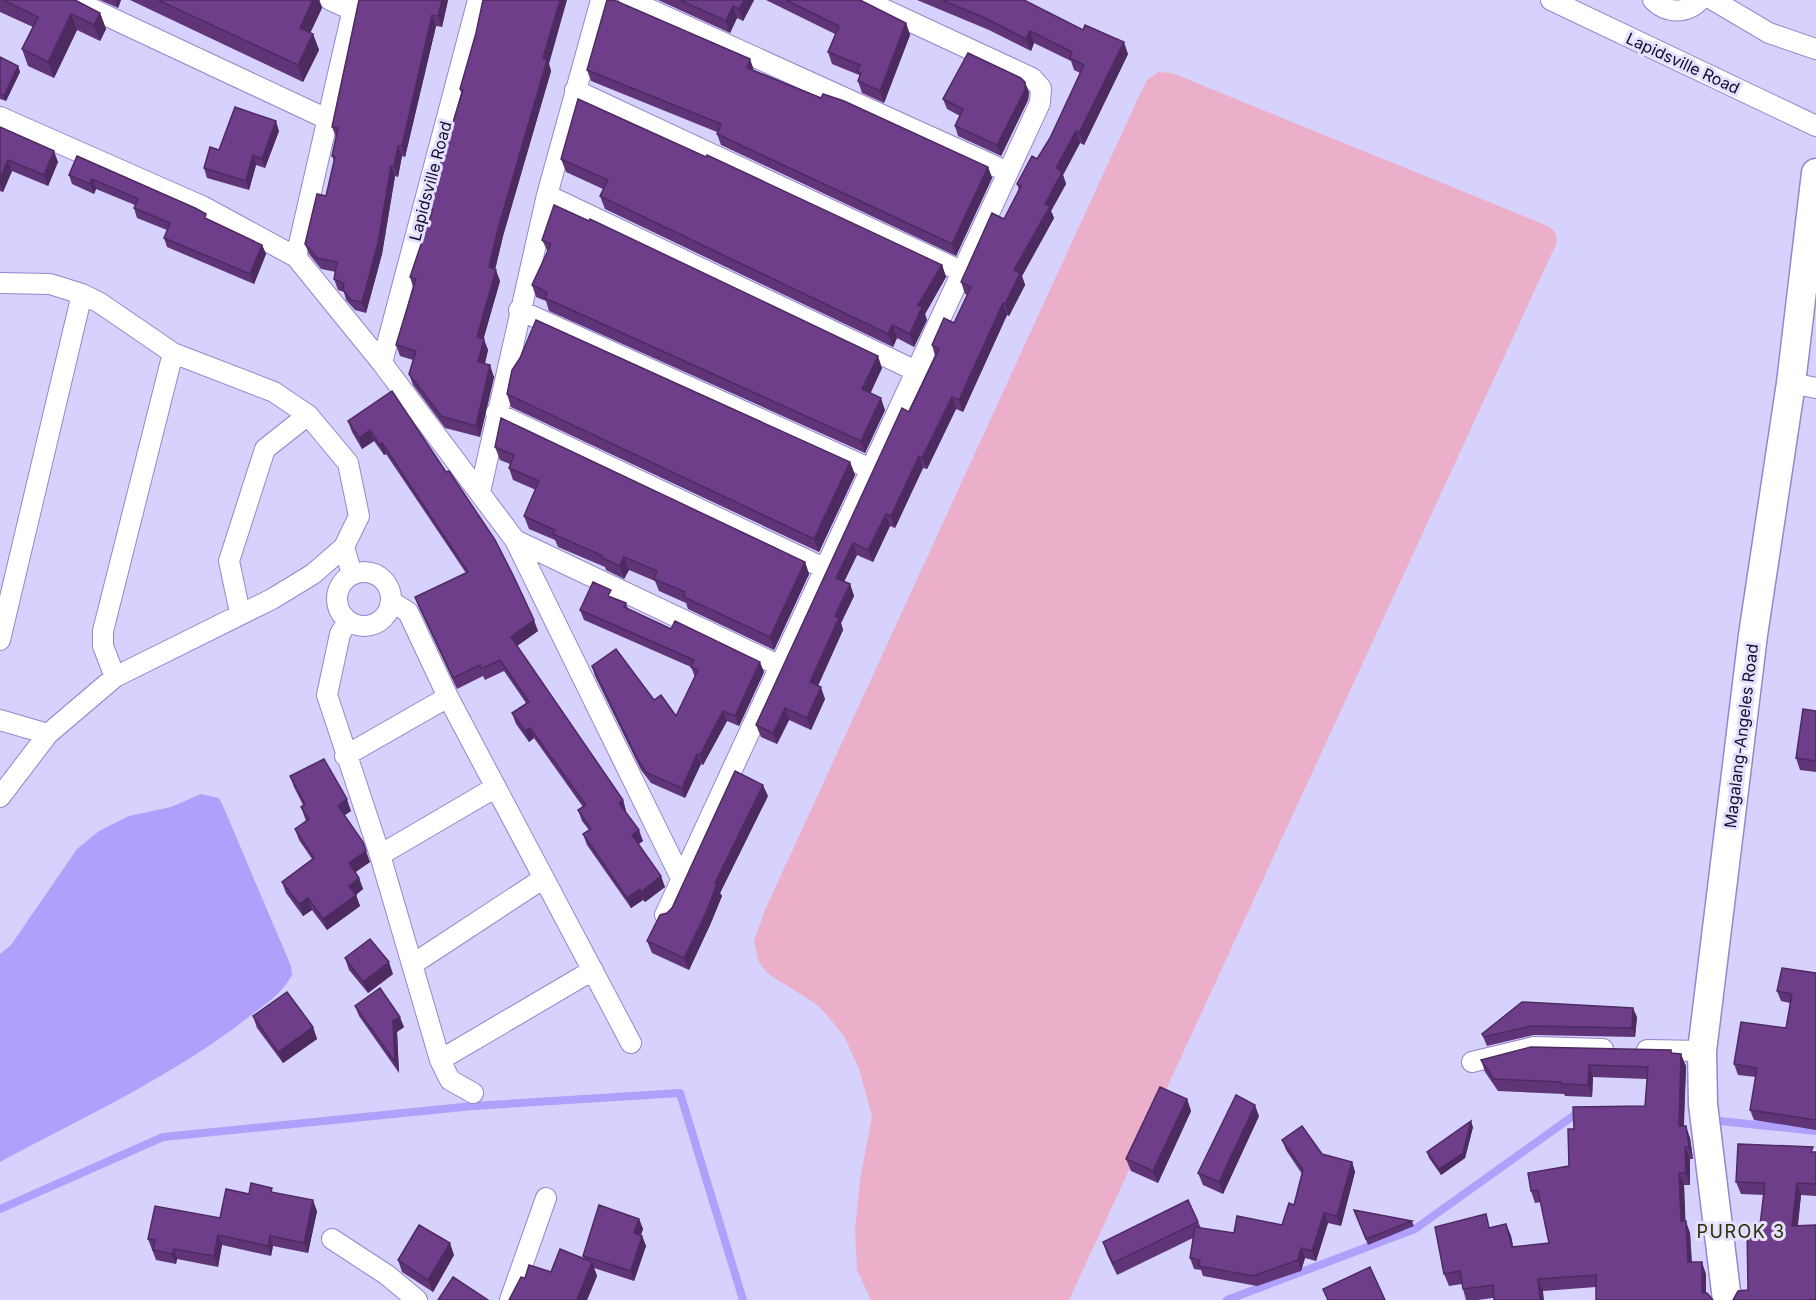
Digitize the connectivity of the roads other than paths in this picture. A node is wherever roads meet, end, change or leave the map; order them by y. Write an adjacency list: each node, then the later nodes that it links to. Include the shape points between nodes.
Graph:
1 (72, 0): 15 (street)
2 (330, 0): 11 (street)
3 (478, 0): 26 (street, Lapidsville Road)
4 (601, 0): 13 (street)
5 (629, 0): 17 (street)
6 (864, 0): 17 (street, via 1032,78 1041,88 1040,104)
7 (1551, 0): 16 (street, Lapidsville Road)
8 (1653, 0): 9 (street, via 1668,10 1678,11)
9 (1700, 0)
10 (1713, 0): 12 (street, via 1769,33)
11 (353, 5): 15 (street)
12 (1816, 49)
13 (575, 90): 19 (street); 21 (street)
14 (0, 117): 20 (street, via 204,207)
15 (327, 119): 20 (street)
16 (1816, 126)
17 (1008, 172): 21 (street)
18 (1816, 173): 28 (main road, Magalang-Angeles Road)
19 (547, 195): 24 (street); 27 (street)
20 (296, 257): 26 (street)
21 (963, 272): 27 (street)
22 (0, 283): 23 (street, via 50,285)
23 (82, 294): 25 (street); 40 (street)
24 (519, 310): 29 (street); 31 (street)
25 (173, 353): 30 (street, via 274,392); 42 (street, via 102,631 103,646)
26 (382, 363): 32 (street)
27 (916, 371): 31 (street)
28 (1804, 386): 56 (main road, Magalang-Angeles Road, via 1753,635)
29 (496, 413): 32 (street); 35 (street)
30 (308, 415): 34 (street, via 348,463 359,516); 38 (street, via 265,449 230,561)
31 (871, 469): 35 (street)
32 (480, 492): 33 (street)
33 (515, 540): 41 (street); 51 (street)
34 (344, 547): 36 (street); 38 (street, via 314,574)
35 (824, 568): 41 (street)
36 (352, 574): 37 (street, via 371,572 387,583); 39 (street, via 340,585 336,605)
37 (392, 602): 39 (street, via 383,620 365,627); 43 (street, via 408,612)
38 (240, 614): 42 (street)
39 (347, 622): 46 (street, via 340,634 327,695)
40 (0, 640)
41 (780, 666): 51 (street)
42 (115, 677): 45 (street)
43 (448, 697): 46 (street); 47 (street)
44 (0, 720): 45 (street)
45 (48, 734): 48 (street)
46 (345, 756): 49 (street)
47 (496, 787): 49 (street); 50 (street)
48 (0, 796)
49 (380, 855): 53 (street)
50 (544, 878): 53 (street); 54 (street)
51 (681, 878): 52 (street)
52 (665, 915)
53 (413, 964): 57 (street)
54 (593, 970): 55 (street); 57 (street)
55 (632, 1044)
56 (1702, 1051): 58 (street, via 1534,1047); 64 (main road, Magalang-Angeles Road, via 1703,1104)
57 (440, 1060): 59 (street, via 450,1080)
58 (1472, 1062)
59 (472, 1093)
60 (546, 1198): 63 (street)
61 (332, 1239): 62 (street)
62 (417, 1300)
63 (510, 1300)
64 (1727, 1300)

